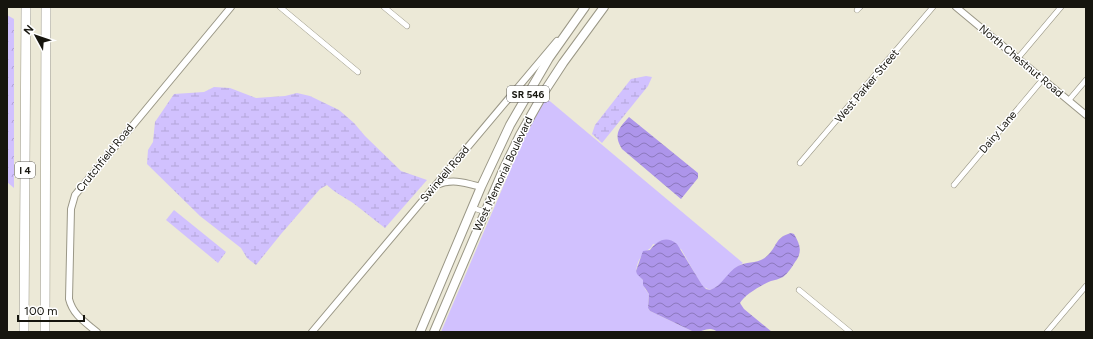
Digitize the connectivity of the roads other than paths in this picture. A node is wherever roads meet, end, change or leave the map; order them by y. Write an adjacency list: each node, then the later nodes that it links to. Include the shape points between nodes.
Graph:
1 (26, 7): 31 (highway, I 4)
2 (46, 7): 32 (highway, I 4)
3 (231, 7): 33 (street, Crutchfield Road, via 75,195 71,209 69,299 78,317)
4 (280, 7): 14 (street)
5 (384, 7): 12 (street)
6 (585, 7): 11 (main road, West Memorial Boulevard / SR 546)
7 (604, 7): 21 (main road, West Memorial Boulevard / SR 546, via 546,89)
8 (933, 7): 19 (street, West Parker Street)
9 (956, 7): 13 (street, North Chestnut Road)
10 (1061, 7): 13 (street)
11 (578, 17): 20 (street, Swindell Road); 25 (main road, West Memorial Boulevard / SR 546, via 549,58 522,104 500,145)
12 (407, 26)
13 (1018, 58): 15 (street, North Chestnut Road)
14 (358, 72)
15 (1043, 79): 17 (street, North Chestnut Road); 23 (street, Dairy Lane)
16 (1086, 80): 17 (street)
17 (1069, 100): 18 (street, North Chestnut Road)
18 (1086, 115)
19 (800, 163)
20 (450, 168): 22 (street, via 450,176); 24 (street, Swindell Road)
21 (504, 168): 25 (main road, via 488,185); 27 (main road, West Memorial Boulevard / SR 546)
22 (457, 181): 24 (street); 25 (street)
23 (954, 185)
24 (435, 186): 34 (street, Swindell Road)
25 (482, 187): 26 (main road, West Memorial Boulevard / SR 546)
26 (473, 208): 27 (street); 30 (main road, West Memorial Boulevard / SR 546)
27 (485, 212): 35 (main road, West Memorial Boulevard / SR 546)
28 (1086, 286): 37 (street)
29 (799, 290): 36 (street)
30 (422, 331)
31 (24, 332)
32 (45, 332)
33 (97, 332)
34 (312, 332)
35 (434, 332)
36 (850, 332)
37 (1047, 332)

